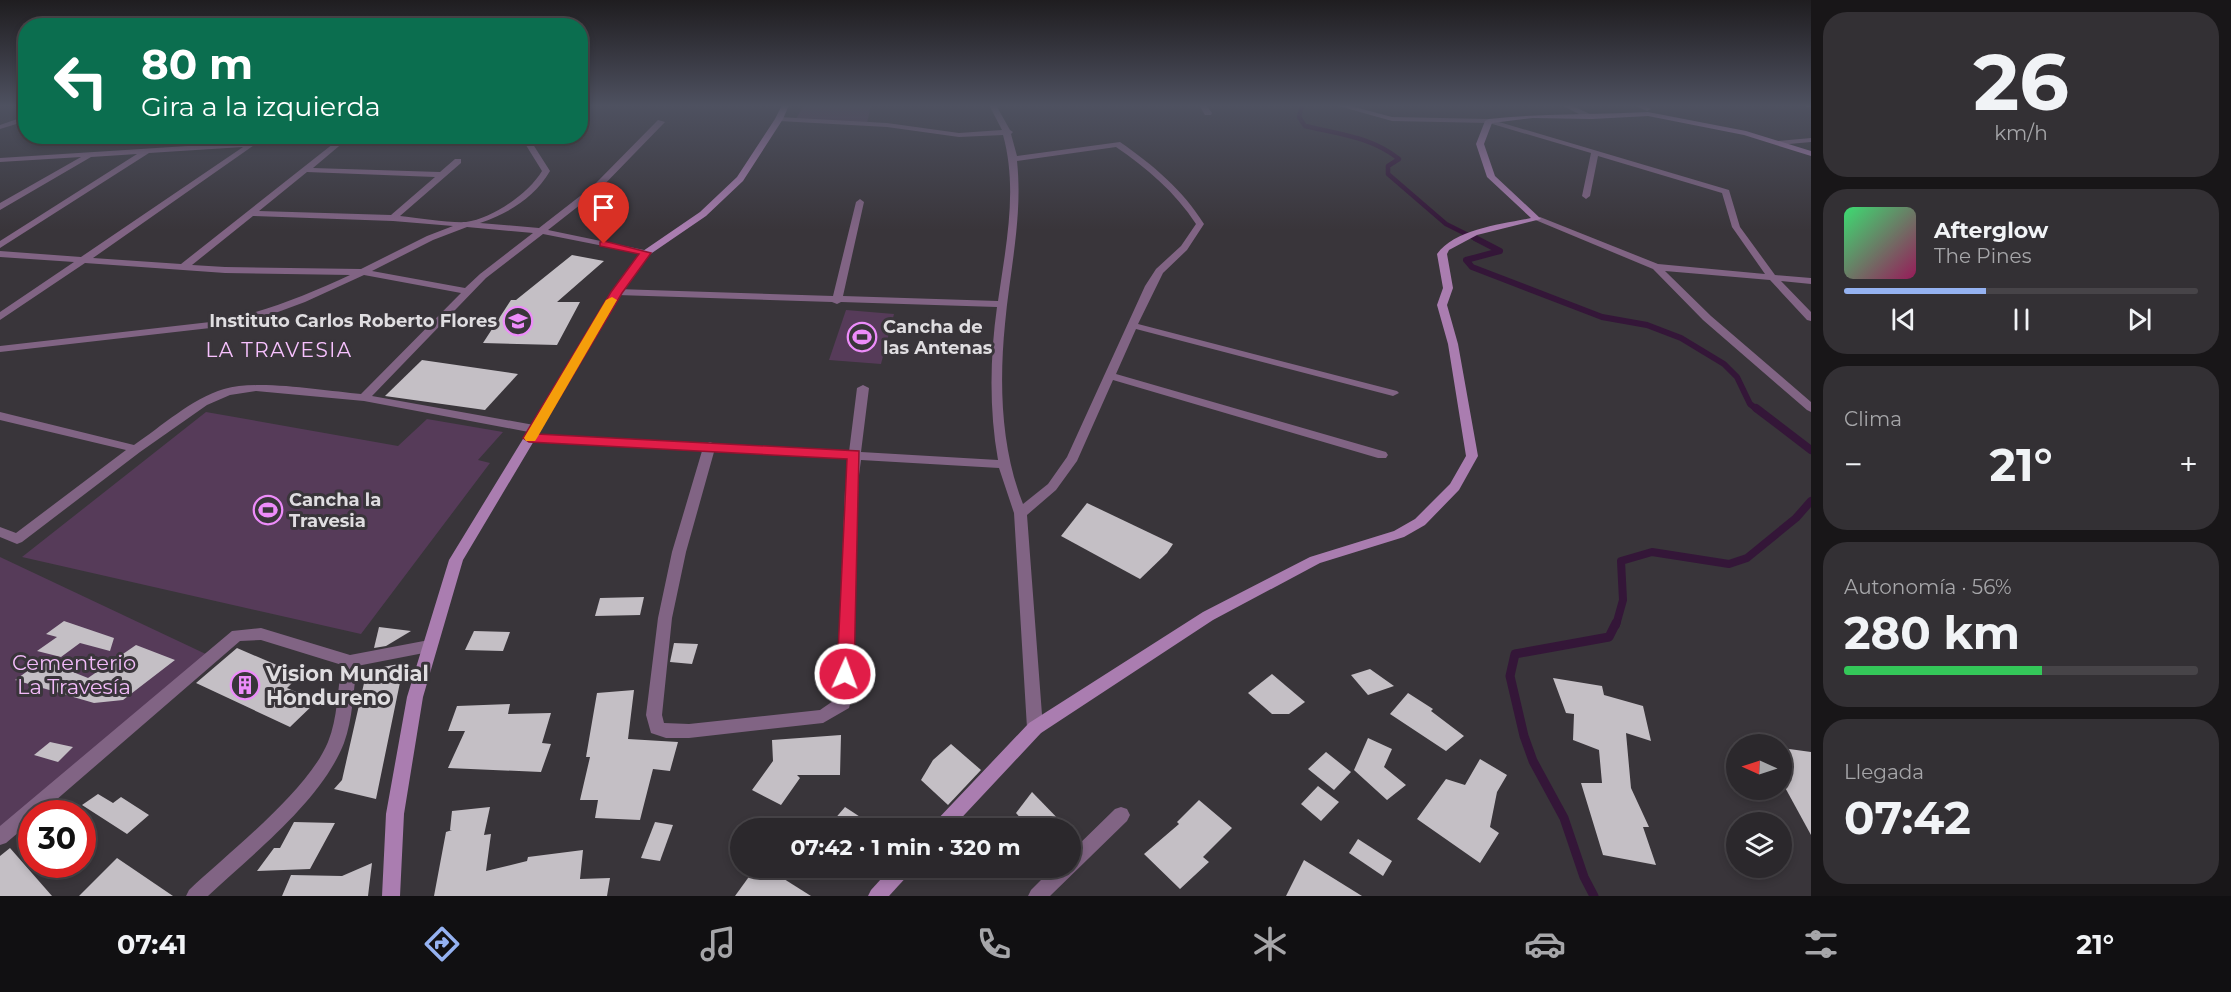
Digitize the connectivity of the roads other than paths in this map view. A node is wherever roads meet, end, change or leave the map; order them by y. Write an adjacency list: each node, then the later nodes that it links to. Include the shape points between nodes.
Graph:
1 (194, 147): 13 (street)
2 (250, 147): 33 (street)
3 (334, 147): 20 (street)
4 (530, 147): 28 (street, via 546,171 539,184 509,207)
5 (637, 147): 29 (street, via 596,188)
6 (761, 147): 31 (street, via 740,179 703,214)
7 (1011, 147): 17 (street)
8 (1097, 147): 17 (street)
9 (1121, 147): 45 (street, via 1139,158 1191,208 1200,224 1184,248 1159,271)
10 (1481, 147): 27 (street, via 1491,177)
11 (1575, 147): 14 (street)
12 (1789, 147): 15 (street)
13 (148, 149): 16 (street); 30 (street)
14 (1595, 153): 22 (street); 37 (street, via 1726,192 1736,227)
15 (1811, 154)
16 (91, 155): 18 (street); 24 (street)
17 (1012, 159): 42 (street, via 1016,214)
18 (0, 160)
19 (458, 161): 21 (street)
20 (305, 170): 21 (street); 25 (street)
21 (441, 175): 26 (street)
22 (1586, 196)
23 (860, 202): 41 (street)
24 (0, 207)
25 (251, 213): 26 (street); 34 (street)
26 (393, 218): 28 (street)
27 (1538, 219): 35 (street); 63 (street, via 1468,235 1442,254 1448,288 1442,305 1453,344 1472,456 1455,487 1420,522 1315,560 1208,616)
28 (465, 224): 29 (street); 36 (street)
29 (541, 231): 31 (street); 39 (street, via 483,276)
30 (0, 245)
31 (646, 253): 40 (street)
32 (0, 254): 33 (street)
33 (82, 260): 34 (street); 43 (street)
34 (183, 267): 36 (street)
35 (1656, 267): 37 (street); 51 (street, via 1707,318)
36 (363, 272): 39 (street); 46 (street, via 301,302 248,320)
37 (1772, 277): 38 (street); 44 (street)
38 (1811, 281)
39 (469, 292): 50 (street)
40 (617, 292): 41 (street); 53 (street)
41 (837, 301): 42 (street)
42 (1003, 304): 58 (street, via 997,404)
43 (0, 317)
44 (1811, 318)
45 (1132, 326): 47 (street); 49 (street)
46 (0, 349)
47 (1111, 376): 57 (street); 59 (street, via 1073,458 1052,487)
48 (863, 388): 56 (street)
49 (1393, 393)
50 (364, 398): 53 (street); 55 (street, via 256,388 227,392 203,403)
51 (1811, 408)
52 (0, 416): 55 (street)
53 (532, 434): 54 (street); 61 (street, via 456,560)
54 (710, 446): 56 (street); 56 (street, via 664,618 654,715 657,728 666,731 823,716 843,703)
55 (136, 449): 60 (street, via 17,539)
56 (854, 455): 58 (street)
57 (1382, 455)
58 (1005, 464): 59 (street)
59 (1020, 513): 63 (street)
60 (0, 532)
61 (429, 646): 62 (street); 71 (street, via 415,697 394,814)
62 (350, 661): 66 (street, via 261,634 237,635); 70 (street, via 336,742 321,770)
63 (1035, 728): 65 (street)
64 (1121, 815): 67 (street)
65 (950, 818)
66 (0, 837)
67 (1081, 854)
68 (894, 878): 72 (street)
69 (1056, 878): 73 (street)
70 (195, 896)
71 (391, 896)
72 (877, 896)
73 (1037, 896)

